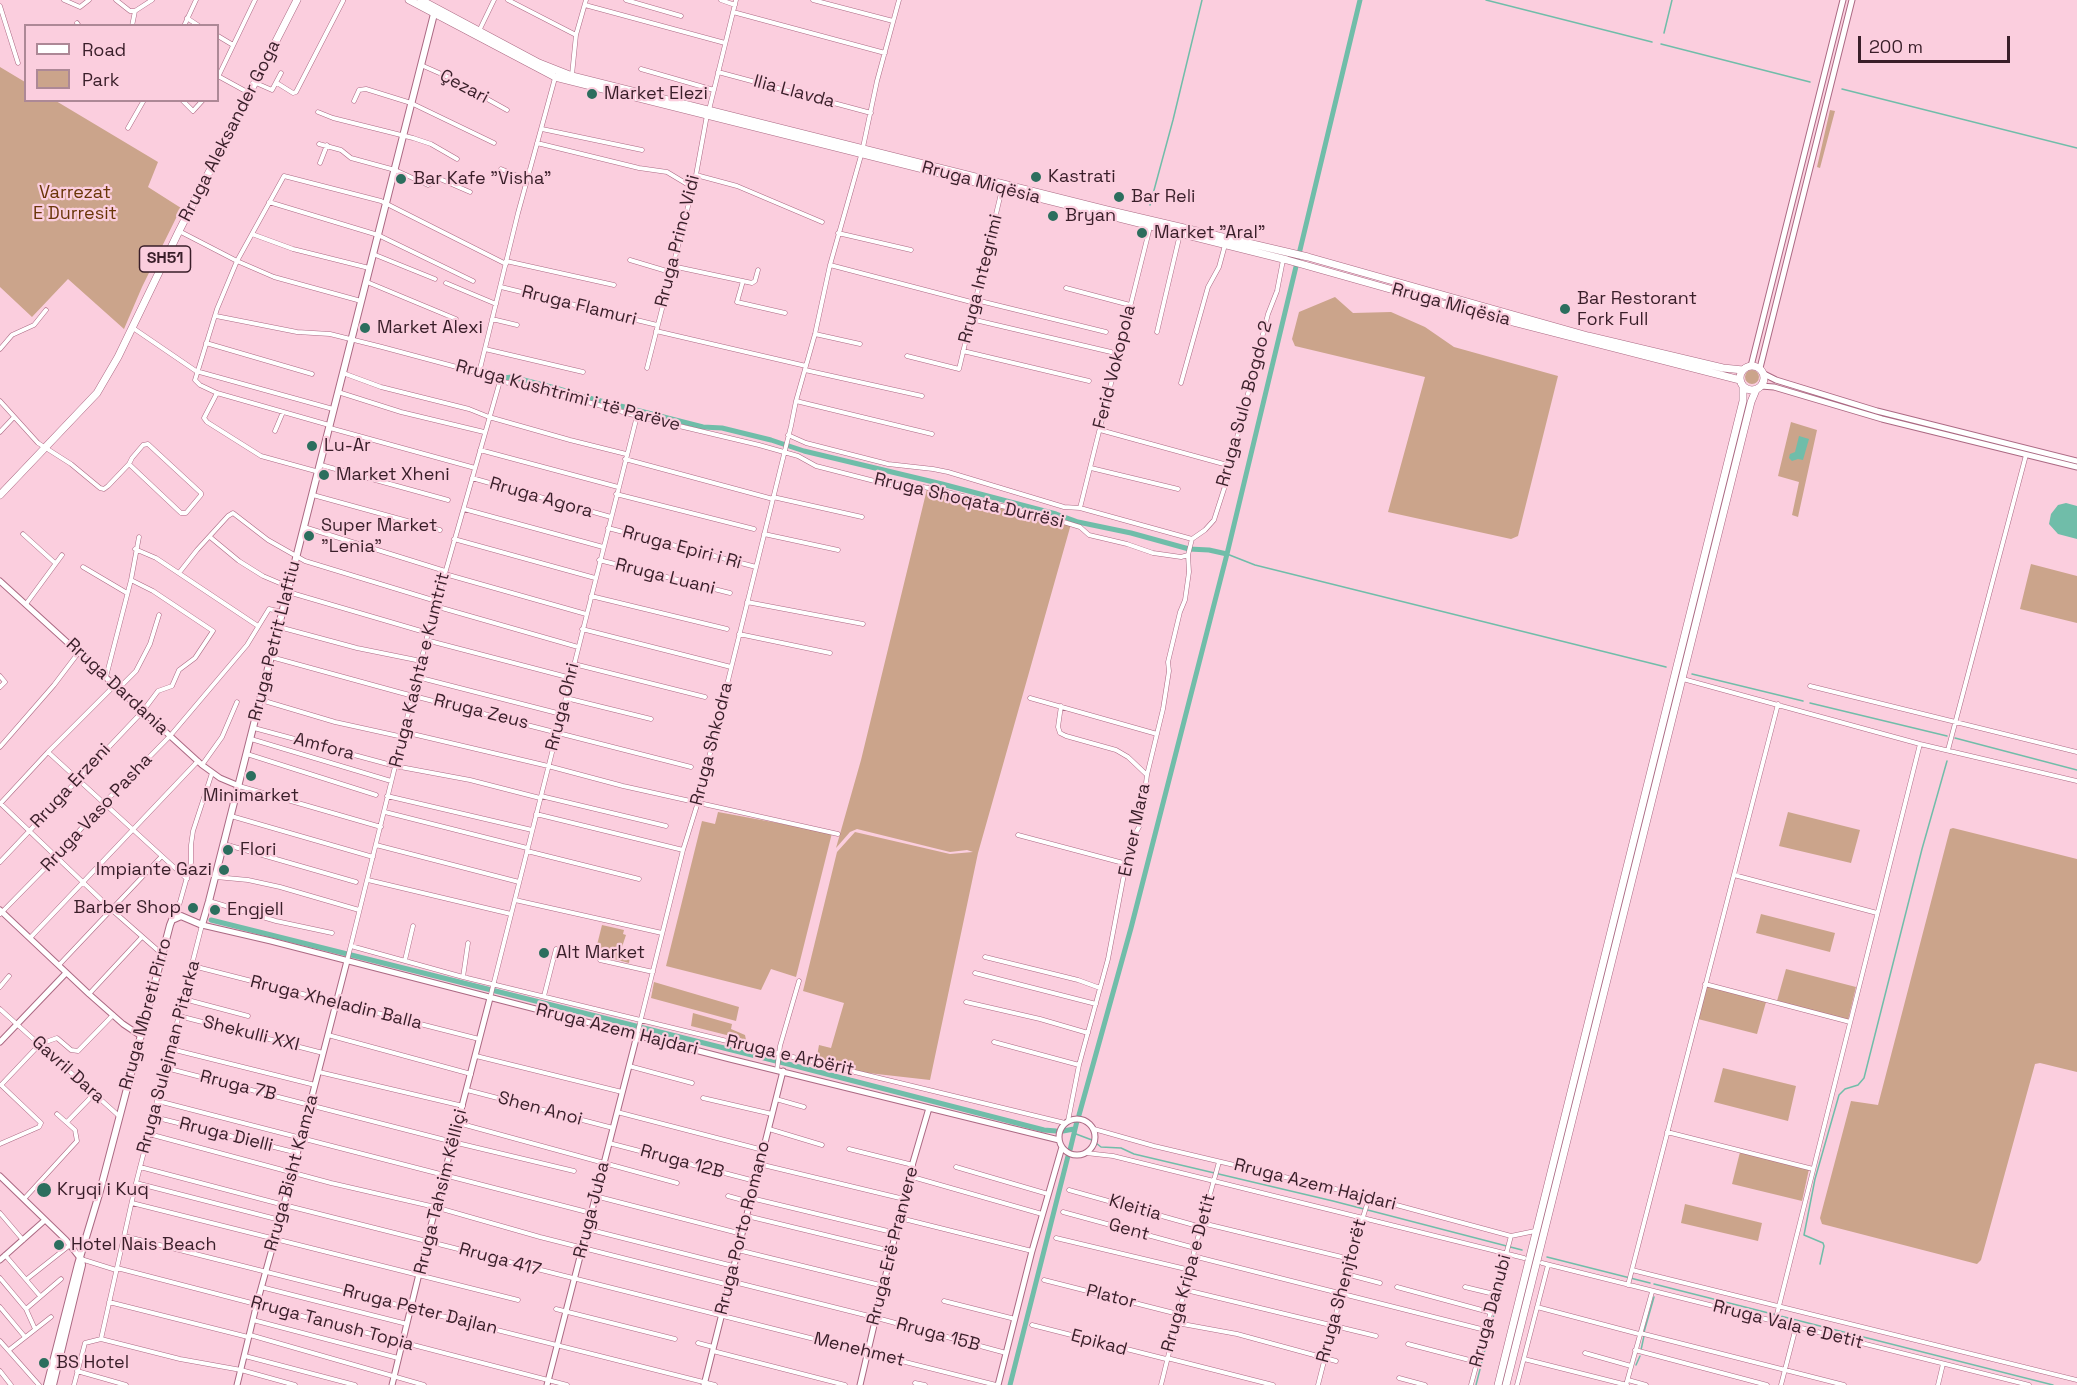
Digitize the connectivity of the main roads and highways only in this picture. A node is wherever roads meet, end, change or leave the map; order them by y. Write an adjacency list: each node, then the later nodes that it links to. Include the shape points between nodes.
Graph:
1 (297, 0): 12 (main road, Rruga Aleksander Goga / SH51, via 98,393)
2 (410, 0): 4 (main road, Rruga Miqësia)
3 (421, 0): 4 (main road, Rruga Miqësia)
4 (435, 10): 5 (main road, Rruga Miqësia, via 572,76); 5 (main road, Rruga Miqësia, via 555,77); 14 (main road, Rruga Petrit Llaftiu)
5 (708, 112): 6 (main road, Rruga Miqësia)
6 (862, 150): 7 (main road, Rruga Miqësia); 7 (main road, Rruga Miqësia, via 1180,234)
7 (1287, 257): 8 (main road, Rruga Miqësia)
8 (1303, 260): 9 (main road, Rruga Miqësia, via 1588,336); 10 (main road, Rruga Miqësia, via 1443,304)
9 (1743, 370): 10 (main road); 11 (main road, via 1751,366 1762,371 1764,382)
10 (1742, 383): 11 (main road, via 1748,390); 18 (main road, via 1740,412)
11 (1759, 388): 19 (main road, via 1751,402)
12 (0, 495)
13 (176, 916): 14 (main road, Rruga Azem Hajdari); 15 (main road, Rruga Mbreti Pirro, via 162,954)
14 (202, 926)
15 (81, 1258): 16 (main road); 17 (main road)
16 (47, 1385)
17 (53, 1385)
18 (1498, 1385)
19 (1506, 1385)

